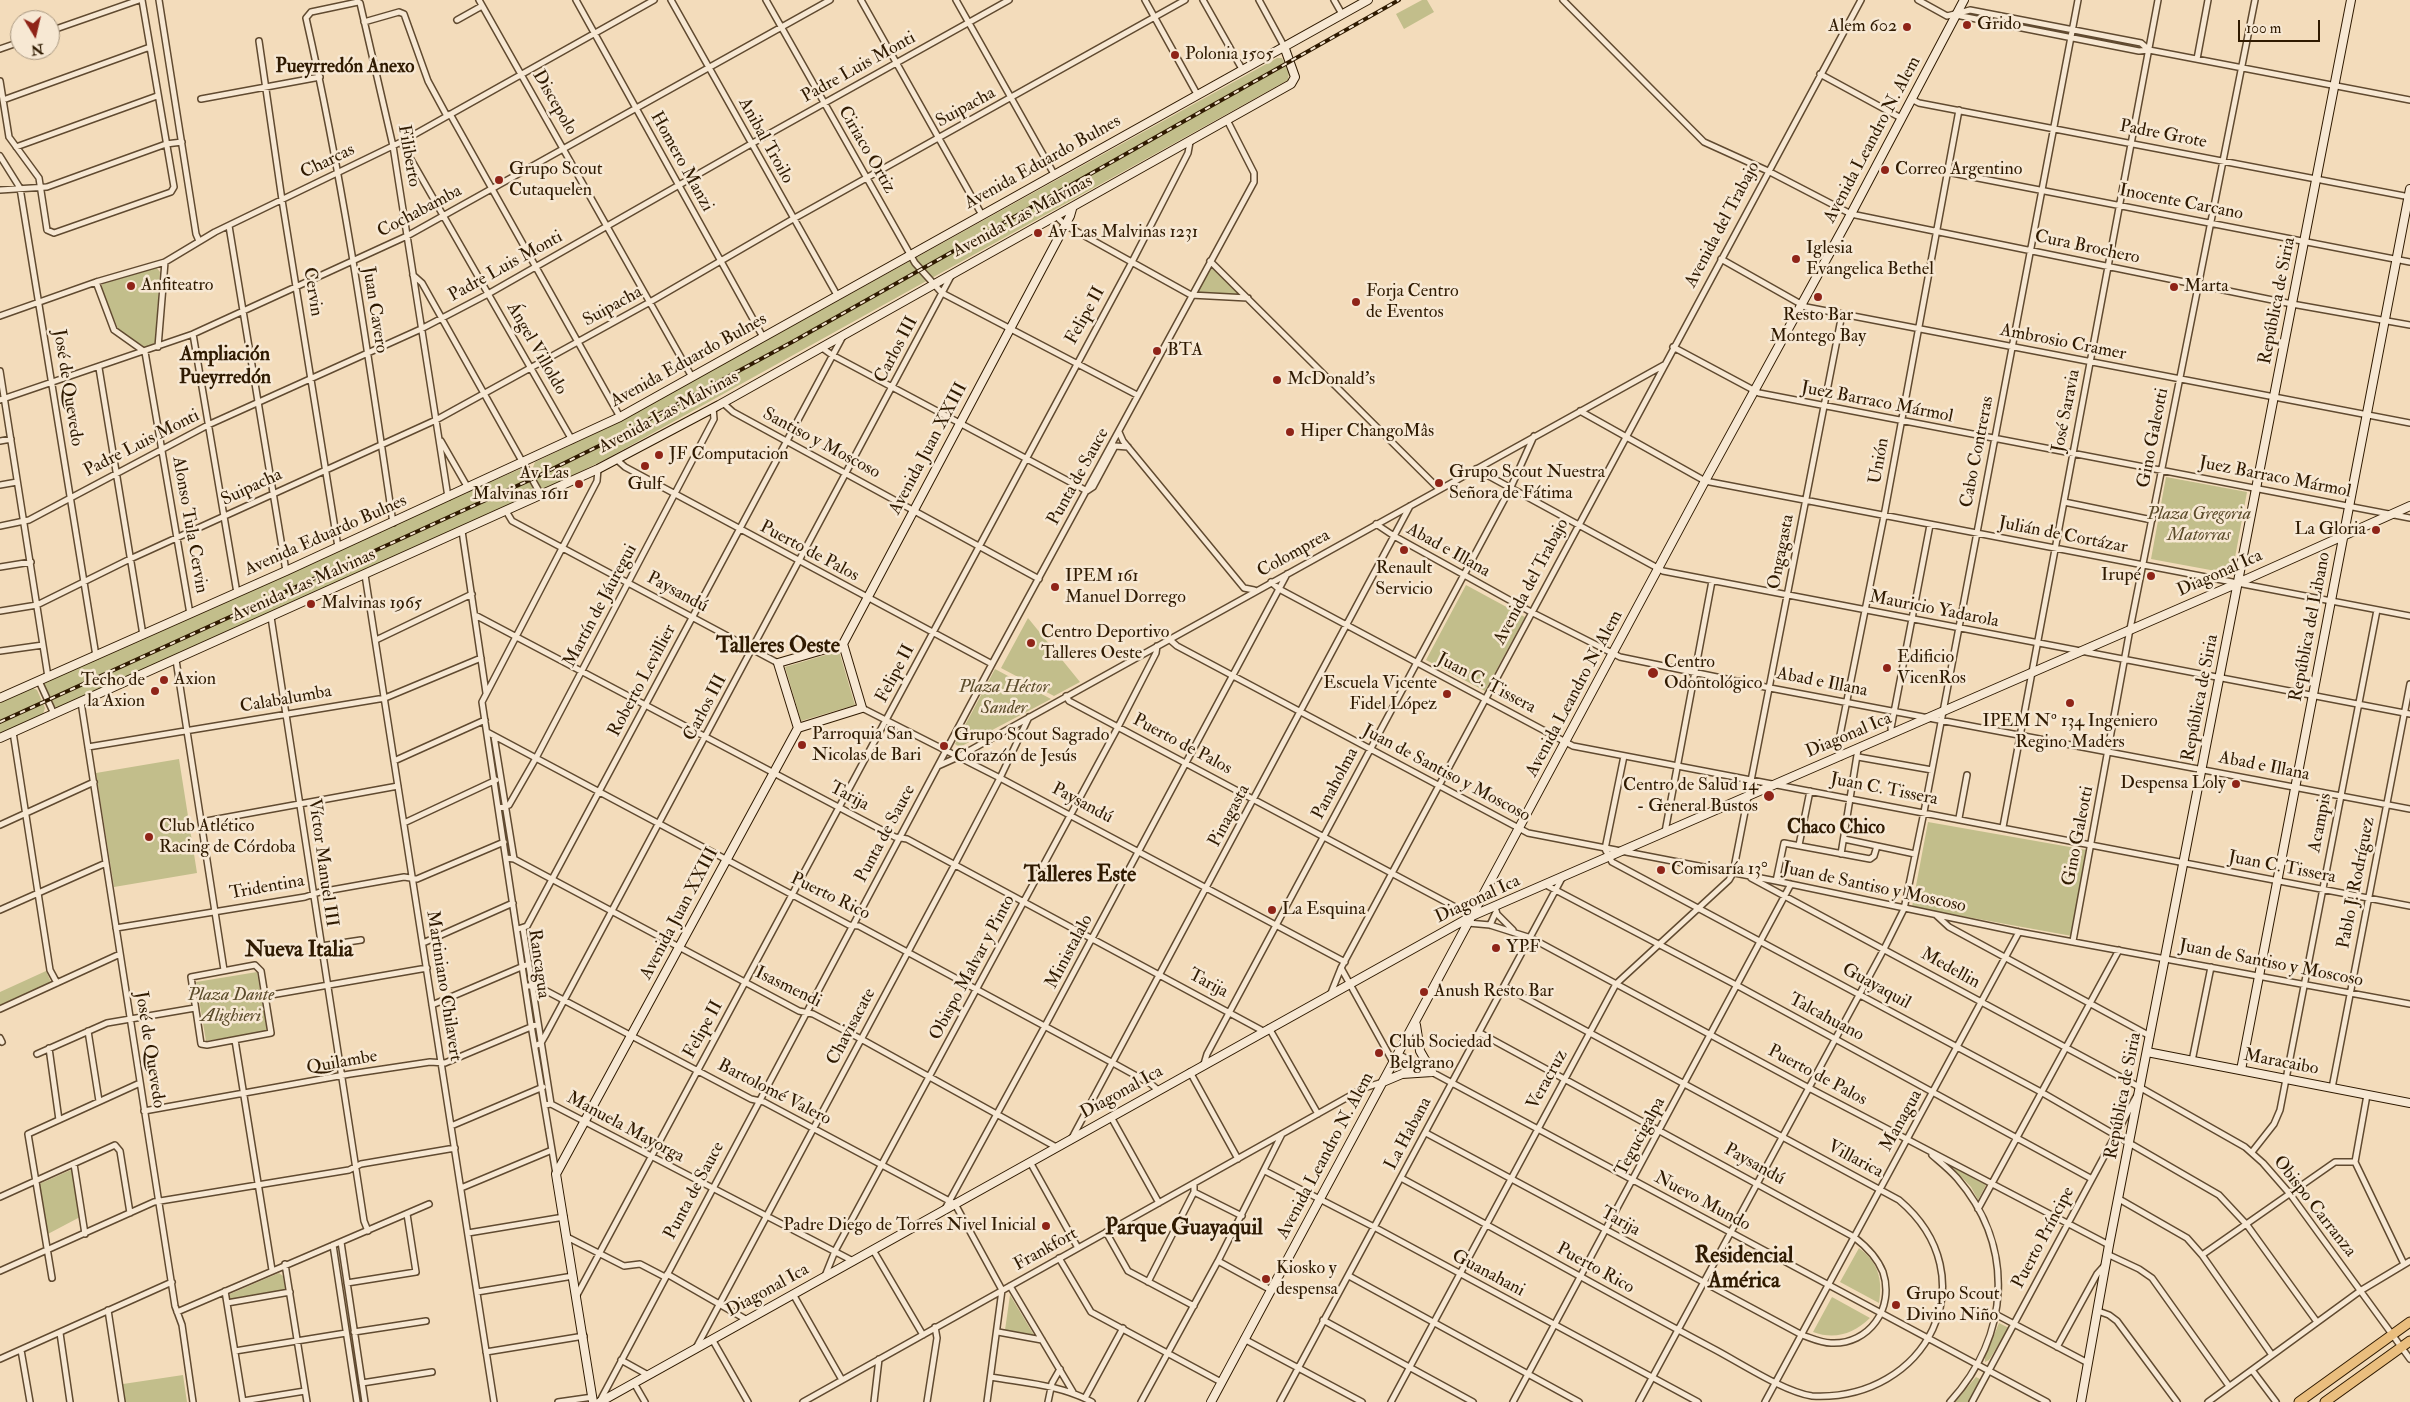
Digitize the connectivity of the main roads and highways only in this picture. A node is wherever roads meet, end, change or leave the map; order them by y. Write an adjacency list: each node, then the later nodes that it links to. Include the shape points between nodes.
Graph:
1 (1368, 0): 4 (main road, Avenida Eduardo Bulnes)
2 (1964, 0): 14 (main road, Avenida Leandro N. Alem)
3 (2351, 0): 9 (main road, República de Siria)
4 (1284, 46): 6 (main road, Avenida Las Malvinas, via 1294,73 1293,81); 11 (main road, Avenida Eduardo Bulnes, via 620,417 286,572)
5 (2410, 194): 8 (main road, República del Libano)
6 (1072, 209): 10 (main road, Avenida Juan XXIII); 13 (main road, Avenida Las Malvinas, via 598,469)
7 (2410, 506): 8 (main road, Diagonal Ica)
8 (2344, 536): 9 (main road, Diagonal Ica); 17 (main road, República del Libano)
9 (2238, 583): 14 (main road, Diagonal Ica, via 2032,672 1942,716 1929,718 1892,734 1858,753 1840,757 1774,785); 16 (main road, República de Siria)
10 (843, 644): 12 (main road, via 862,708); 12 (main road, via 778,663)
11 (0, 698)
12 (798, 728): 20 (main road, Avenida Juan XXIII)
13 (0, 738)
14 (1470, 920): 15 (main road, Avenida Leandro N. Alem); 24 (main road, Diagonal Ica, via 952,1202 944,1210)
15 (1416, 1023): 18 (main road, Avenida Leandro N. Alem); 18 (main road, via 1420,1051 1432,1072 1402,1074)
16 (2147, 1052): 17 (main road, Maracaibo); 26 (main road, República de Siria)
17 (2241, 1070): 19 (main road, Maracaibo)
18 (1383, 1082): 25 (main road, Avenida Leandro N. Alem)
19 (2410, 1103)
20 (556, 1174): 23 (main road, Rancagua)
21 (2410, 1322): 27 (main road)
22 (2410, 1341): 28 (main road)
23 (593, 1399)
24 (600, 1402)
25 (1211, 1402)
26 (2081, 1402)
27 (2299, 1402)
28 (2325, 1402)

